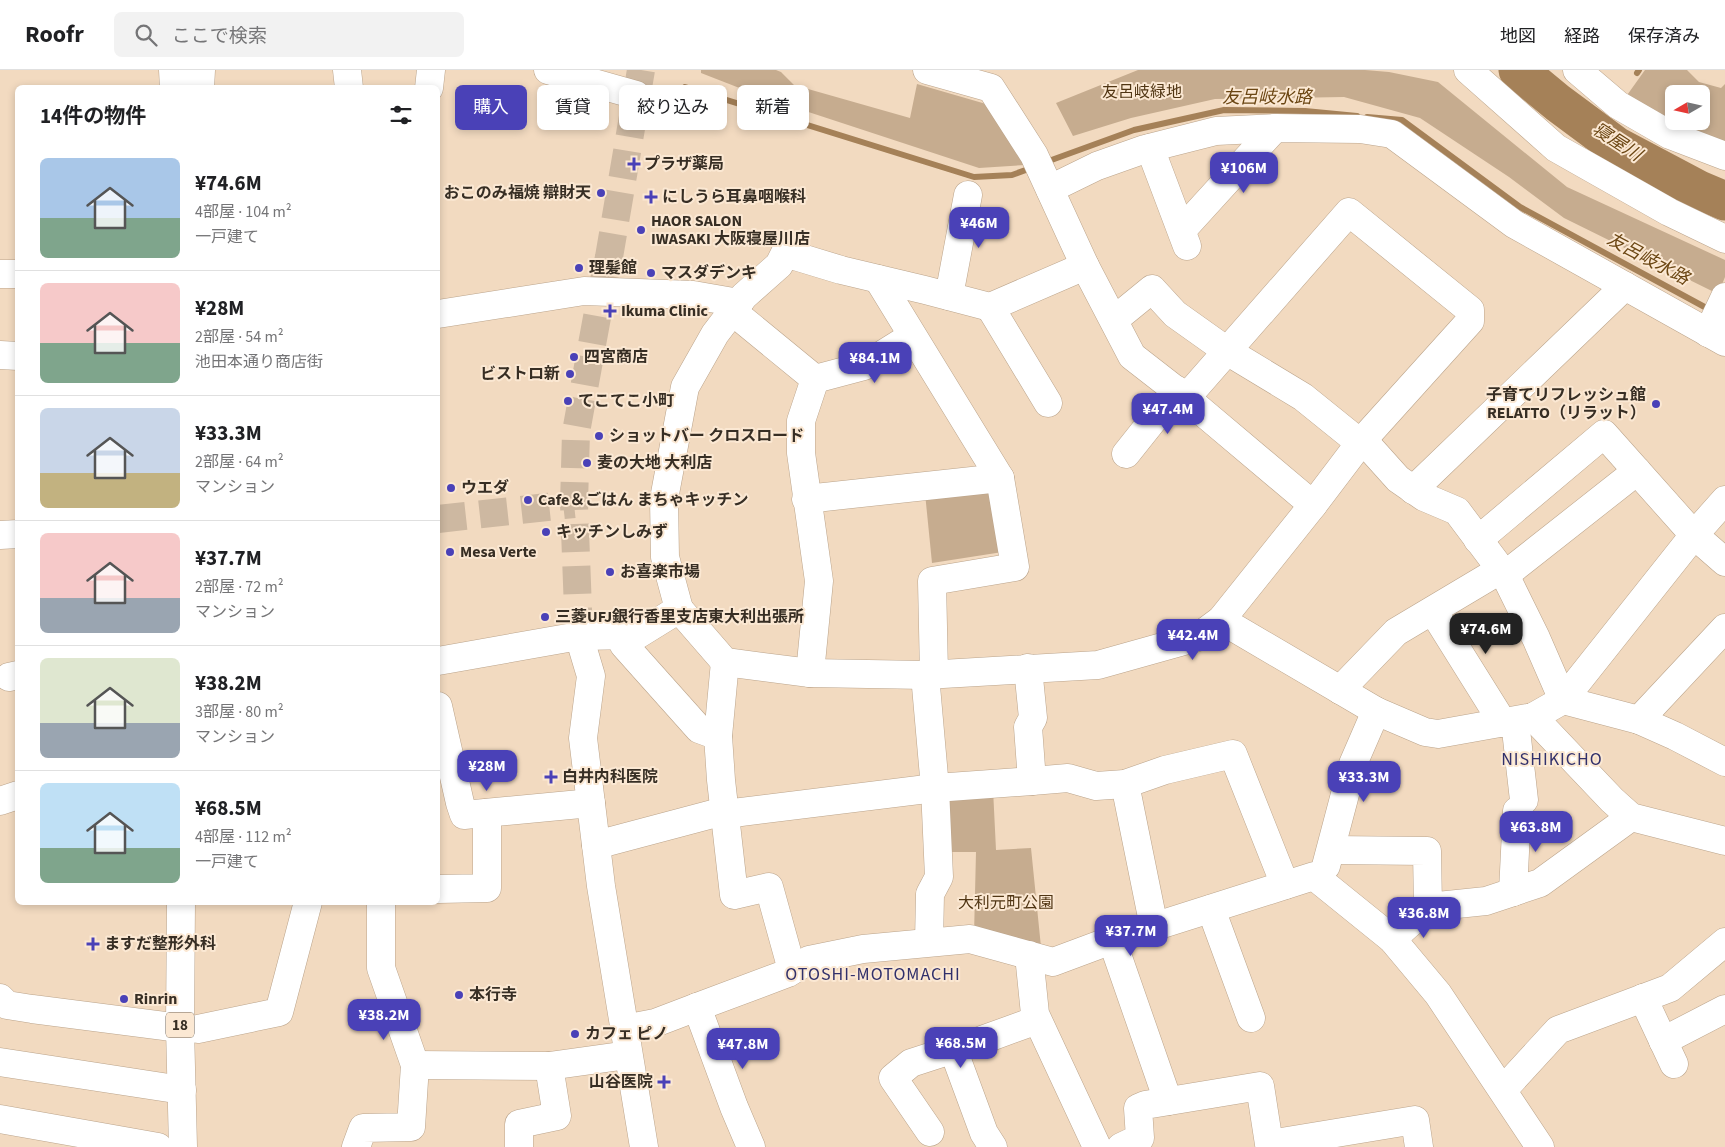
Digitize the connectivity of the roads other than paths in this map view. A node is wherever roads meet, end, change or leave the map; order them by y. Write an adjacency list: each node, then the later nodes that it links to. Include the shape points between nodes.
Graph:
1 (173, 70): 9 (street)
2 (201, 70): 10 (street)
3 (347, 70): 11 (street)
4 (431, 70): 12 (street)
5 (548, 70): 13 (street)
6 (927, 70): 17 (street, via 991,88 1034,156)
7 (1468, 70): 19 (street, via 1556,148)
8 (1577, 70): 16 (street, via 1618,105 1670,135)
9 (174, 85)
10 (200, 85)
11 (349, 85)
12 (429, 85)
13 (619, 90)
14 (1275, 128): 15 (street, via 1216,131); 15 (street, via 1185,239); 24 (street, via 1360,129 1392,134 1514,224)
15 (1150, 148): 17 (street)
16 (1725, 156)
17 (1048, 186): 20 (street)
18 (968, 195): 25 (street)
19 (1725, 239)
20 (1084, 266): 28 (street); 30 (street)
21 (0, 274): 22 (street)
22 (15, 274)
23 (878, 279): 25 (street); 27 (street, via 785,253 779,265); 31 (street)
24 (1625, 286): 32 (street); 43 (street)
25 (948, 296): 28 (street)
26 (1724, 299): 32 (street)
27 (736, 307): 29 (street, via 693,295 584,290); 36 (street); 53 (street, via 715,334 684,387 664,499 665,557)
28 (990, 307): 38 (street)
29 (440, 313)
30 (1114, 320): 33 (street, via 1152,289 1174,314); 37 (street, via 1132,356)
31 (912, 336): 36 (street, via 864,366); 42 (street)
32 (1717, 337)
33 (1227, 351): 37 (street); 39 (street, via 1303,397); 39 (street, via 1349,212 1470,310 1470,321)
34 (0, 355): 35 (street)
35 (15, 356)
36 (815, 379): 44 (street, via 801,420)
37 (1182, 394): 40 (street); 46 (street)
38 (1048, 403)
39 (1362, 442): 43 (street, via 1398,480); 46 (street)
40 (1126, 454)
41 (1637, 471): 49 (street); 50 (street, via 1604,434); 52 (street)
42 (1000, 478): 44 (street); 63 (street, via 1015,567 932,581)
43 (1413, 490): 50 (street, via 1456,511)
44 (806, 499): 62 (street, via 819,581)
45 (1725, 500): 49 (street)
46 (1312, 505): 55 (street)
47 (15, 534): 48 (street)
48 (0, 535)
49 (1694, 535): 51 (street); 66 (street)
50 (1478, 540): 52 (street)
51 (1725, 562)
52 (1502, 573): 54 (street); 66 (street, via 1536,638)
53 (679, 609): 58 (street); 60 (street)
54 (1433, 611): 65 (street, via 1396,632); 69 (street)
55 (1221, 620): 61 (street, via 1198,637 1098,664); 65 (street)
56 (1725, 628): 70 (street)
57 (579, 636): 58 (street); 59 (street); 64 (street)
58 (631, 640): 64 (street); 71 (street, via 699,729)
59 (440, 661)
60 (726, 662): 62 (street); 71 (street)
61 (1028, 668): 63 (street); 73 (street, via 1033,718 1028,727)
62 (810, 674): 63 (street)
63 (929, 674): 75 (street)
64 (590, 676): 78 (street, via 584,738)
65 (1340, 690): 67 (street)
66 (1563, 700): 69 (street); 70 (street)
67 (1376, 711): 69 (street, via 1425,732 1438,734); 84 (street, via 1352,764)
68 (440, 715): 80 (street, via 464,815)
69 (1517, 720): 81 (street); 88 (street, via 1521,805)
70 (1639, 720): 72 (street)
71 (718, 736): 79 (street)
72 (1725, 762)
73 (1032, 780): 74 (street, via 1068,778 1096,786); 75 (street)
74 (1126, 784): 86 (street, via 1165,770 1233,754); 95 (street)
75 (935, 788): 79 (street); 98 (street, via 939,877 930,894)
76 (15, 796): 77 (street)
77 (0, 801)
78 (591, 803): 80 (street); 83 (street)
79 (724, 812): 83 (street); 101 (street, via 734,895 768,887)
80 (487, 813): 87 (street, via 487,888)
81 (1631, 817): 82 (street); 88 (street, via 1540,883)
82 (1725, 841)
83 (596, 845): 109 (street)
84 (1331, 850): 85 (street); 93 (street, via 1427,851)
85 (1321, 882): 86 (street, via 1314,876); 96 (street)
86 (1285, 885): 94 (street)
87 (440, 889)
88 (1513, 892): 93 (street, via 1486,901)
89 (181, 905): 108 (street, 18)
90 (199, 905): 108 (street, 18)
91 (307, 905): 108 (street, via 279,1012)
92 (381, 905): 112 (street, via 381,968)
93 (1428, 907): 96 (street)
94 (1211, 909): 95 (street); 106 (street)
95 (1154, 927): 97 (street)
96 (1392, 939): 115 (street, via 1438,994)
97 (1112, 940): 100 (street, via 1052,962); 116 (street)
98 (929, 942): 100 (street, via 970,938); 101 (street, via 863,949 809,960)
99 (1725, 942): 103 (street, via 1670,988)
100 (1029, 956): 107 (street)
101 (792, 970): 104 (street)
102 (0, 998): 108 (street, via 7,1005)
103 (1643, 998): 105 (street, via 1668,1052); 115 (street, via 1558,1030)
104 (698, 1007): 109 (street, via 655,1023); 125 (street)
105 (1725, 1009)
106 (1252, 1018)
107 (1038, 1020): 110 (street); 127 (street)
108 (189, 1029): 114 (street, 18); 121 (street, 18)
109 (626, 1042): 113 (street); 124 (street)
110 (954, 1049): 118 (street, via 911,1062 893,1078); 126 (street, via 984,1133)
111 (0, 1062): 114 (street)
112 (416, 1066): 113 (street); 122 (street, via 411,1128 362,1128)
113 (549, 1066): 123 (street, via 557,1116 518,1124)
114 (182, 1090): 120 (street, 18)
115 (1503, 1090): 130 (street)
116 (1168, 1101): 128 (street, via 1138,1108 1140,1138); 129 (street, via 1260,1086 1269,1144 1415,1120)
117 (0, 1119): 119 (street)
118 (930, 1132)
119 (158, 1147)
120 (183, 1147)
121 (198, 1147)
122 (356, 1147)
123 (519, 1147)
124 (644, 1147)
125 (751, 1147)
126 (993, 1147)
127 (1097, 1147)
128 (1121, 1147)
129 (1420, 1147)
130 (1540, 1147)

